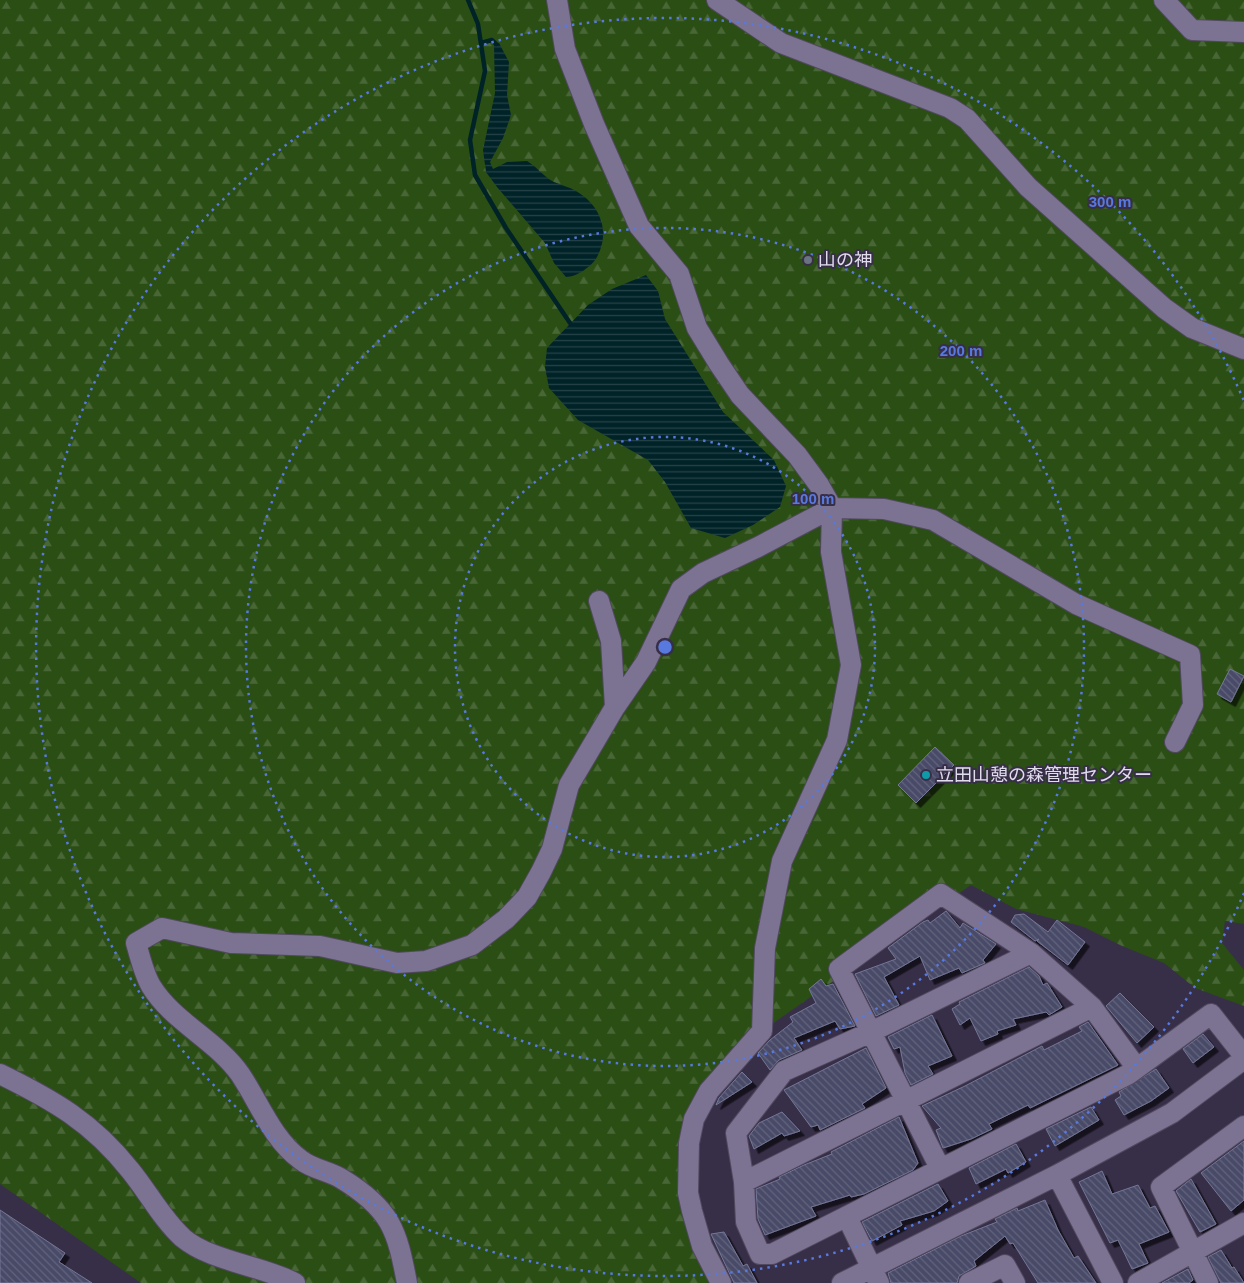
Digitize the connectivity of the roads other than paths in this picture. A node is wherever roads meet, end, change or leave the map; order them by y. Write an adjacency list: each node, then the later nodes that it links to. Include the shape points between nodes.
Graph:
1 (557, 0): 6 (street, via 565,49 590,116 639,226 679,274 697,328 719,364 740,394 797,456)
2 (717, 0): 5 (street, via 781,43 950,108 967,119 1028,187 1164,308 1192,328)
3 (1164, 0): 4 (street, via 1192,30)
4 (1244, 32)
5 (1244, 349)
6 (832, 508): 8 (street, via 702,573 681,589 646,662); 9 (street, via 884,509 933,520 1076,604 1190,655 1193,705); 27 (street, via 831,552 851,665 838,740 782,861 765,948 762,1031 708,1091 694,1118 689,1144 688,1193 692,1211 702,1246)
7 (599, 601): 8 (street, via 611,641)
8 (615, 708): 26 (street, via 569,785 552,849 527,896 506,919 472,945 426,961 397,963 320,946 231,942 162,928 136,944 151,986 175,1014 219,1051 239,1073 274,1132 301,1161 342,1179 379,1208 392,1223)
9 (1175, 742)
10 (1031, 953): 11 (street); 12 (street); 12 (street, via 941,894 839,969)
11 (1092, 1007): 14 (street); 16 (street)
12 (870, 1032): 16 (street); 20 (street, via 784,1070 736,1133)
13 (1244, 1058): 14 (street, via 1212,1014); 19 (street, via 1172,1113)
14 (1136, 1067): 18 (street, via 1129,1074)
15 (0, 1074): 25 (street, via 49,1098 96,1132 184,1239 204,1250)
16 (905, 1099): 18 (street); 20 (street)
17 (1244, 1126): 23 (street, via 1161,1187)
18 (940, 1168): 21 (street)
19 (1056, 1175): 24 (street); 31 (street)
20 (744, 1182): 21 (street, via 746,1222 760,1254 772,1254)
21 (847, 1217): 24 (street)
22 (1244, 1223): 23 (street)
23 (1193, 1252): 32 (street); 33 (street)
24 (875, 1276): 28 (street)
25 (296, 1283)
26 (407, 1283)
27 (720, 1283)
28 (842, 1283)
29 (969, 1283): 30 (street, via 1005,1265)
30 (1015, 1283)
31 (1113, 1283)
32 (1138, 1283)
33 (1208, 1283)

